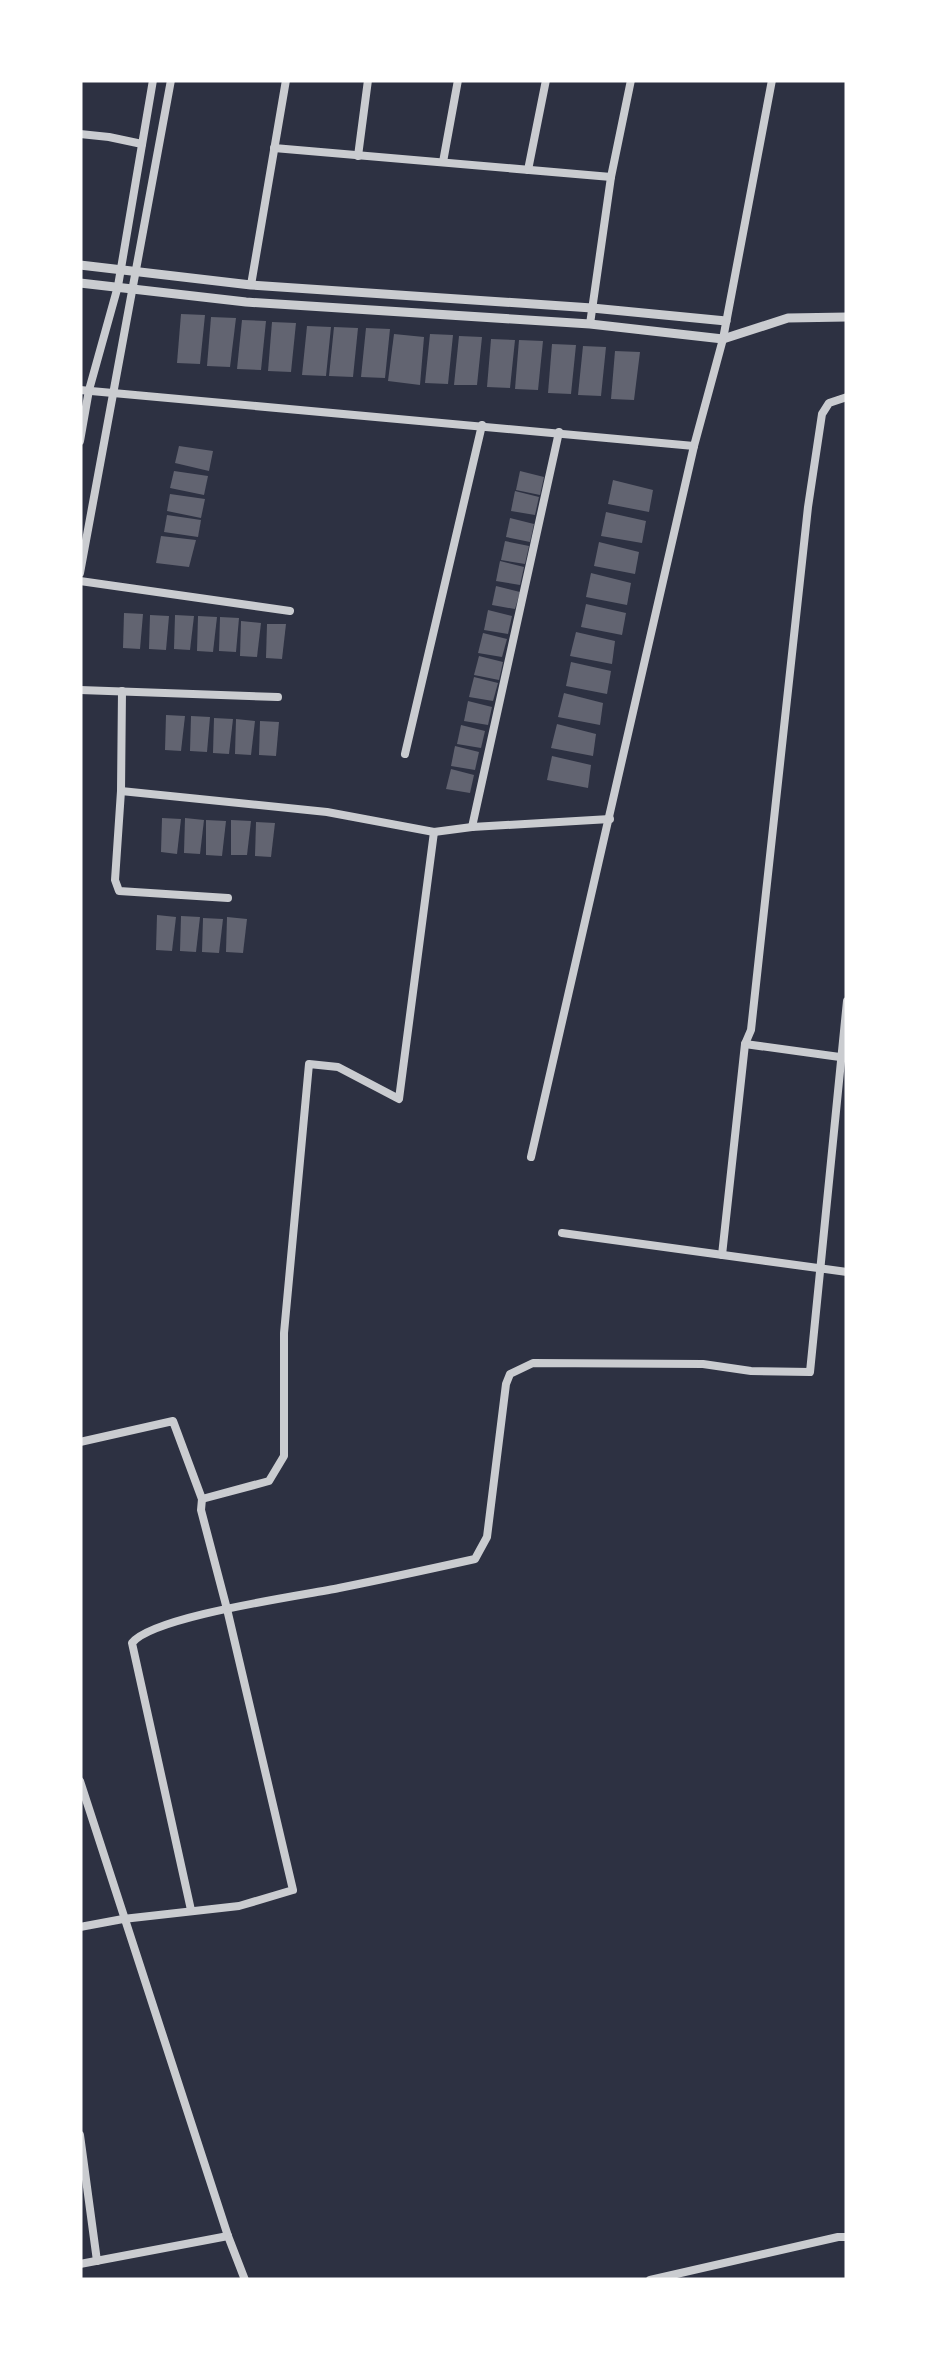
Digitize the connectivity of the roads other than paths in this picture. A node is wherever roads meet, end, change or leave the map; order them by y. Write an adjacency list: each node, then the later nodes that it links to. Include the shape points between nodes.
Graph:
1 (153, 80): 10 (street)
2 (171, 80): 18 (street)
3 (286, 80): 11 (street)
4 (368, 80): 12 (street)
5 (458, 80): 13 (street)
6 (546, 80): 14 (street)
7 (631, 80): 15 (street)
8 (772, 80): 25 (street)
9 (80, 134): 10 (street)
10 (142, 144): 17 (street)
11 (274, 148): 12 (street); 20 (street)
12 (358, 156): 13 (street)
13 (443, 162): 14 (street)
14 (528, 170): 15 (street)
15 (611, 177): 23 (street)
16 (80, 265): 17 (street)
17 (121, 268): 18 (street); 21 (street)
18 (138, 271): 20 (street); 22 (street)
19 (80, 283): 21 (street)
20 (252, 284): 23 (street)
21 (118, 286): 22 (street); 28 (street)
22 (134, 288): 26 (street, via 246,302); 29 (street)
23 (592, 308): 25 (street); 26 (street)
24 (847, 317): 27 (street, via 788,318)
25 (726, 320): 27 (street)
26 (590, 324): 27 (street)
27 (723, 339): 34 (street)
28 (85, 390): 29 (street); 33 (street)
29 (112, 392): 31 (street); 35 (street)
30 (847, 397): 48 (street, via 828,403 822,414 751,1030)
31 (482, 425): 32 (street); 41 (street)
32 (559, 432): 34 (street); 44 (street)
33 (80, 441)
34 (694, 446): 43 (street)
35 (80, 573)
36 (80, 581): 37 (street)
37 (290, 611)
38 (80, 690): 39 (street)
39 (122, 691): 40 (street); 42 (street)
40 (278, 696)
41 (404, 754)
42 (121, 791): 45 (street, via 327,812); 46 (street, via 119,891)
43 (610, 819): 44 (street); 50 (street)
44 (472, 827): 45 (street)
45 (434, 832): 56 (street, via 398,1099 338,1067 309,1064 284,1334 284,1456 269,1480)
46 (228, 898)
47 (847, 1001): 49 (street)
48 (744, 1044): 49 (street); 52 (street)
49 (844, 1058): 53 (street)
50 (530, 1158)
51 (562, 1233): 52 (street)
52 (722, 1255): 53 (street)
53 (820, 1268): 54 (street); 57 (street, via 810,1372 534,1363 510,1374 506,1384 487,1536 475,1559)
54 (847, 1272)
55 (80, 1442): 56 (street, via 173,1421)
56 (202, 1499): 57 (street)
57 (227, 1609): 59 (street, via 150,1630 132,1643); 59 (street, via 292,1890 239,1906)
58 (80, 1781): 60 (street)
59 (190, 1910): 60 (street)
60 (123, 1918): 61 (street); 63 (street)
61 (80, 1927)
62 (80, 2135): 65 (street)
63 (228, 2236): 65 (street); 67 (street)
64 (847, 2237): 68 (street)
65 (98, 2261): 66 (street)
66 (80, 2264)
67 (245, 2280)
68 (650, 2280)

